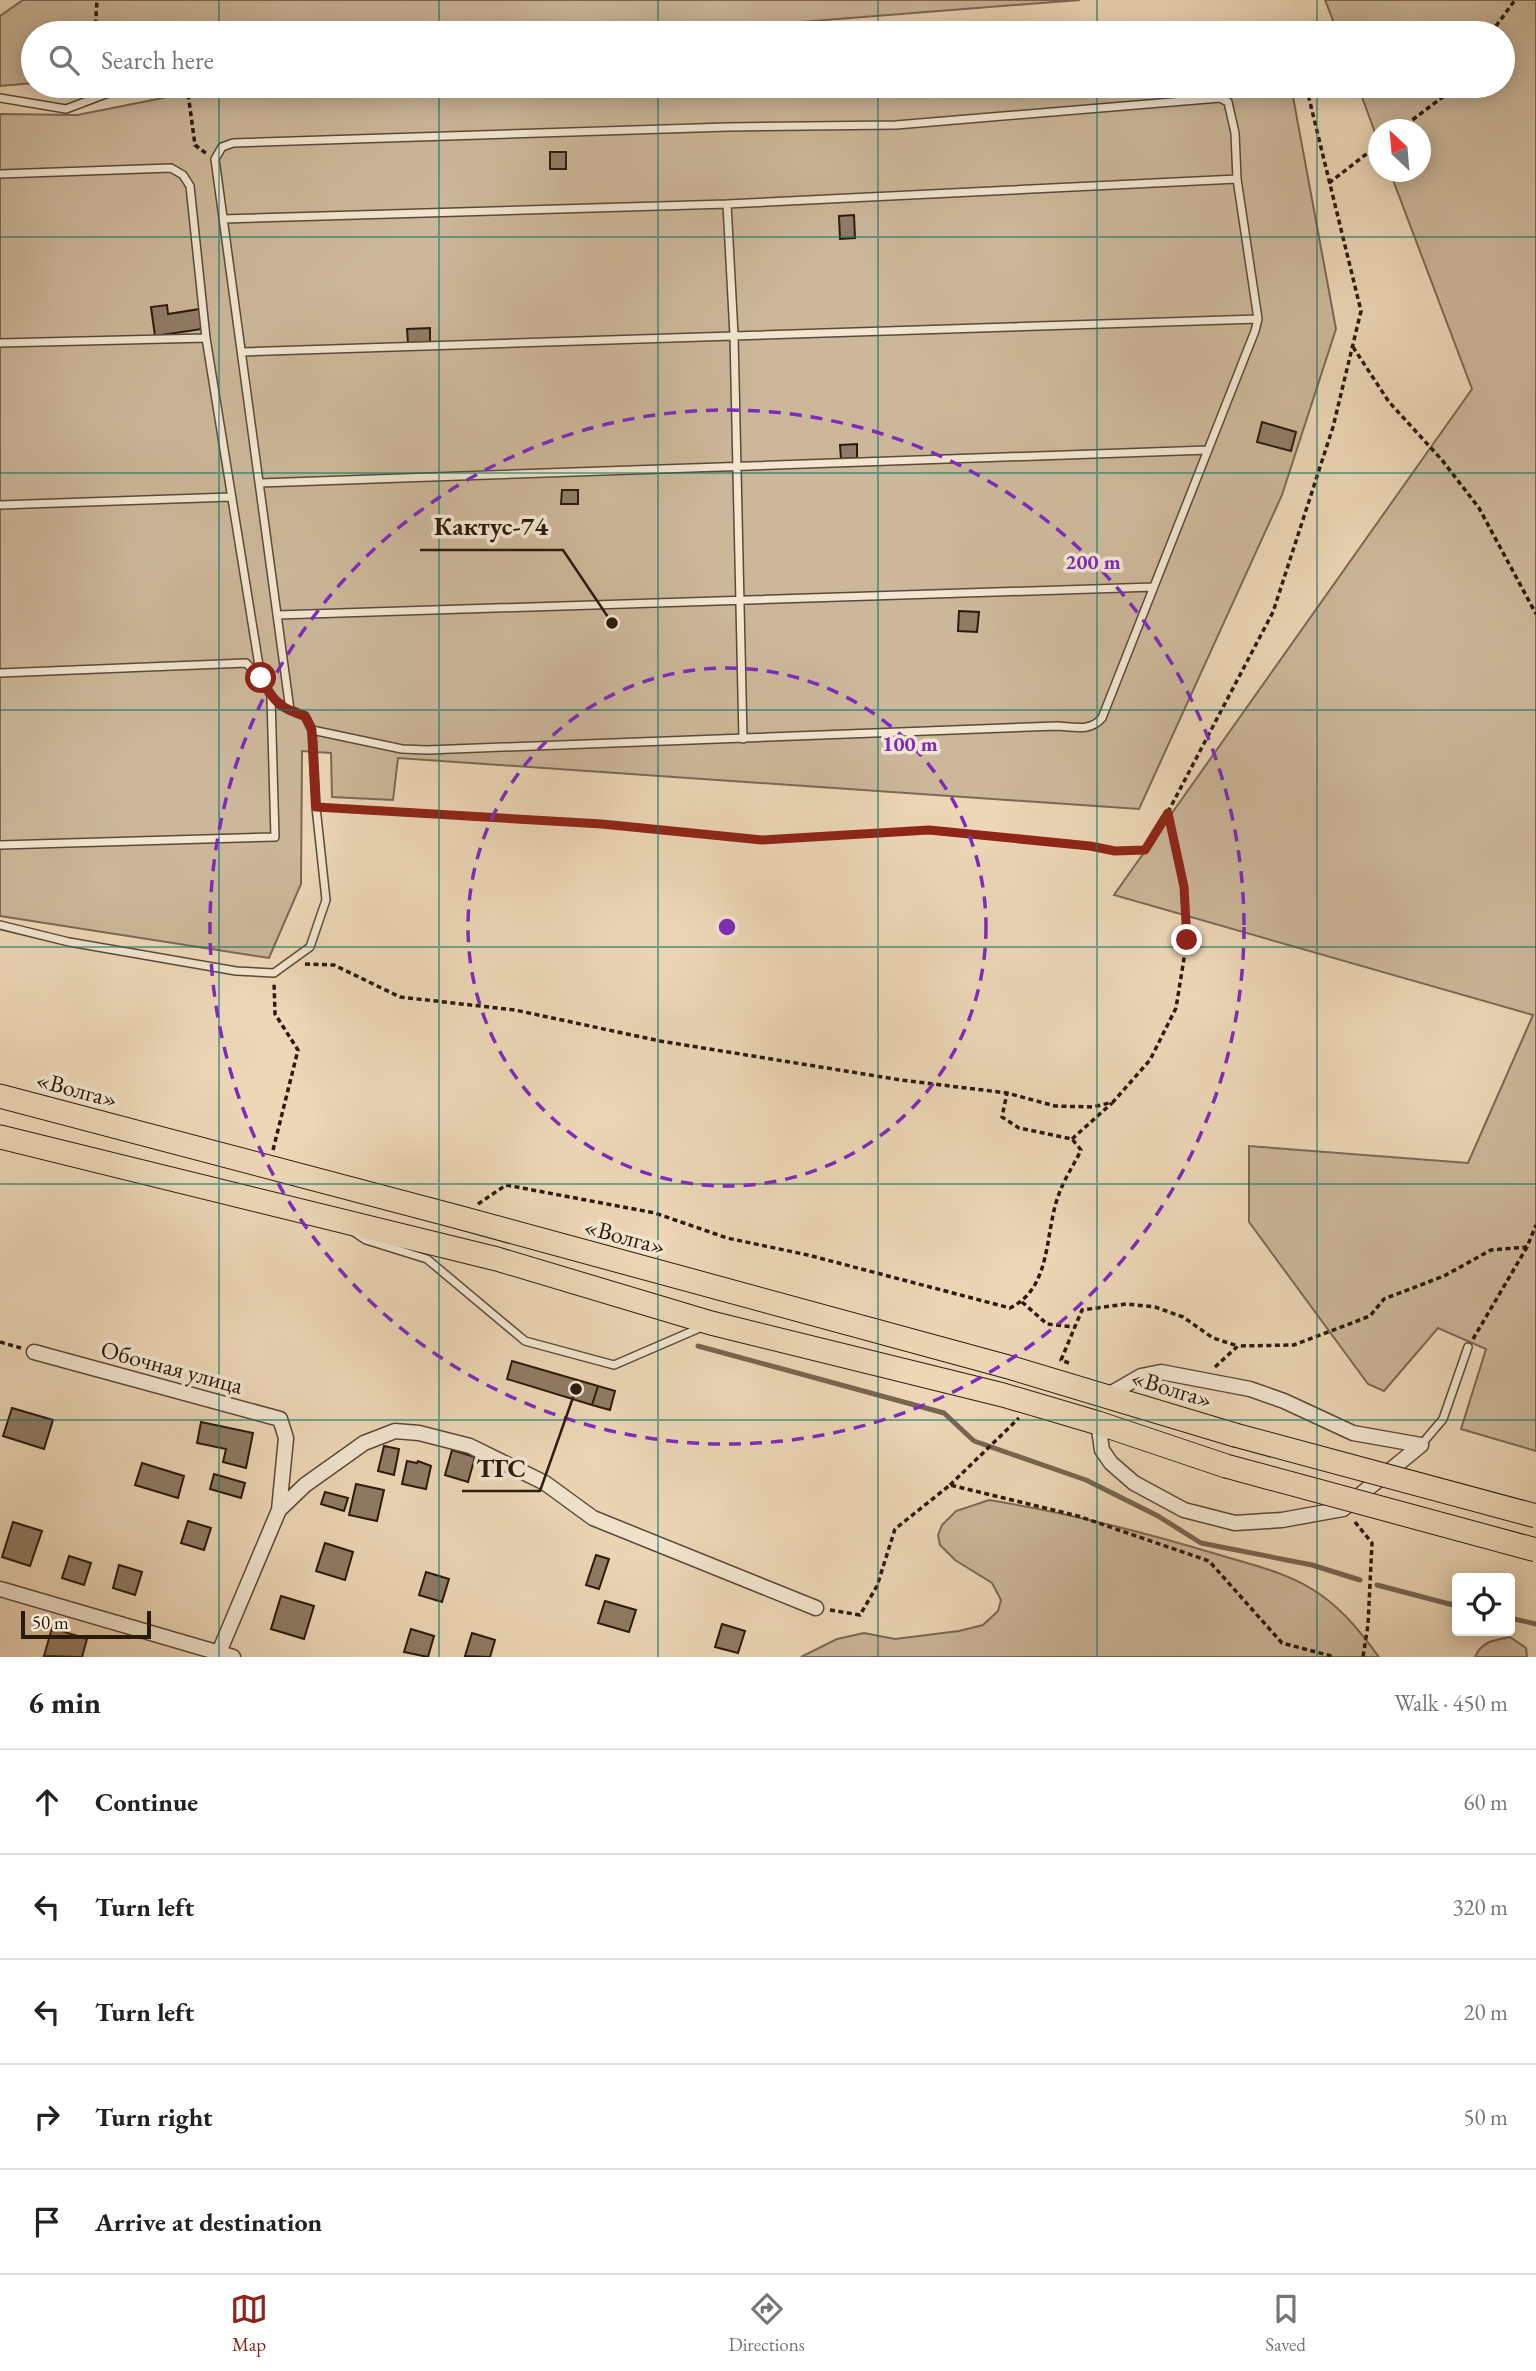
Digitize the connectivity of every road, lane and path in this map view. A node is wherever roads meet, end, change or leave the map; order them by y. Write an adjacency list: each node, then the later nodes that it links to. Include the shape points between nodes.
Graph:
1 (97, 0): 3 (path)
2 (1515, 0): 4 (path)
3 (96, 21)
4 (1500, 21)
5 (0, 97): 6 (lane, via 66,109)
6 (95, 98)
7 (189, 98): 12 (path, via 195,145)
8 (1309, 98): 15 (path)
9 (1441, 98): 10 (path)
10 (1414, 119)
11 (1368, 153): 15 (path)
12 (215, 159): 14 (lane, via 222,147 233,143 896,125 1220,98 1228,102 1235,133); 17 (lane)
13 (0, 174): 20 (lane, via 171,168 183,175 190,186)
14 (1237, 179): 16 (lane); 18 (lane)
15 (1329, 183): 22 (path, via 1362,311)
16 (727, 204): 17 (lane); 19 (lane)
17 (223, 219): 23 (lane)
18 (1258, 319): 19 (lane); 24 (lane)
19 (734, 335): 23 (lane); 25 (lane)
20 (206, 338): 21 (lane); 27 (lane)
21 (0, 343)
22 (1353, 347): 31 (path, via 1389,402 1479,508); 40 (path, via 1333,427 1273,612)
23 (242, 352): 26 (lane)
24 (1208, 450): 25 (lane); 29 (lane)
25 (737, 465): 26 (lane); 30 (lane)
26 (260, 483): 32 (lane)
27 (231, 497): 28 (lane); 34 (lane)
28 (0, 505)
29 (1154, 587): 30 (lane); 38 (lane, via 1102,718 1089,728)
30 (740, 600): 32 (lane); 38 (lane)
31 (1536, 614)
32 (278, 615): 36 (lane)
33 (0, 673): 34 (lane, via 246,663)
34 (261, 678): 35 (lane)
35 (271, 698): 36 (lane); 41 (lane, via 275,837)
36 (290, 710): 37 (lane, via 305,716)
37 (312, 730): 38 (lane, via 402,749); 39 (lane)
38 (743, 739)
39 (316, 807): 40 (path, via 602,824 762,840 929,830 1115,851 1145,850); 43 (lane, via 326,900 310,947)
40 (1168, 813): 47 (path, via 1184,887 1187,940 1176,1008 1150,1060)
41 (0, 845)
42 (0, 925): 44 (lane, via 69,942 236,971)
43 (286, 964): 44 (lane); 45 (path, via 334,965 400,997 515,1010 660,1041)
44 (274, 973): 50 (path, via 275,1014 298,1050)
45 (1007, 1093): 47 (path, via 1055,1106 1093,1107); 49 (path, via 1002,1118 1019,1128)
46 (0, 1096): 50 (highway, «Волга»)
47 (1113, 1102): 49 (path)
48 (0, 1137): 52 (highway)
49 (1072, 1139): 55 (path, via 1081,1150 1058,1194 1043,1268)
50 (269, 1167): 51 (highway, «Волга»)
51 (458, 1217): 55 (path, via 506,1185 655,1213 727,1238 1010,1308); 64 (highway, «Волга»)
52 (336, 1220): 56 (highway, via 497,1259); 56 (lane, via 366,1240 427,1259 525,1340 614,1365)
53 (1536, 1224): 54 (path)
54 (1527, 1247): 59 (path, via 1491,1250 1444,1276 1384,1299 1370,1316 1294,1345); 60 (path)
55 (1022, 1302): 57 (path, via 1047,1324)
56 (711, 1322): 65 (highway)
57 (1074, 1327): 59 (path, via 1082,1310 1126,1304 1155,1307); 62 (path, via 1061,1360)
58 (0, 1342): 61 (path)
59 (1238, 1346): 63 (path)
60 (1468, 1347): 67 (lane, via 1443,1419)
61 (34, 1352): 70 (street, Обочная улица, via 280,1419 286,1438)
62 (1073, 1364)
63 (1201, 1378): 64 (street, via 1161,1372 1141,1376); 67 (street, via 1261,1393 1353,1433)
64 (1108, 1395): 71 (highway, «Волга», bridge, via 1235,1435)
65 (1033, 1404): 66 (highway); 68 (path)
66 (1098, 1423): 69 (street, via 1102,1450 1111,1463 1134,1483 1184,1510 1235,1523); 72 (highway, bridge, via 1226,1466)
67 (1421, 1445): 69 (street)
68 (950, 1485): 74 (path, via 895,1529 877,1586 860,1615); 76 (path, via 1079,1516 1209,1561 1282,1643)
69 (1343, 1509): 77 (path, via 1372,1543)
70 (279, 1510): 74 (street, via 305,1485 364,1443 395,1431 419,1433 502,1460 545,1483 593,1518); 75 (street)
71 (1536, 1517)
72 (1536, 1550)
73 (0, 1589): 75 (street)
74 (816, 1608)
75 (223, 1656)
76 (1335, 1657)
77 (1363, 1657)

